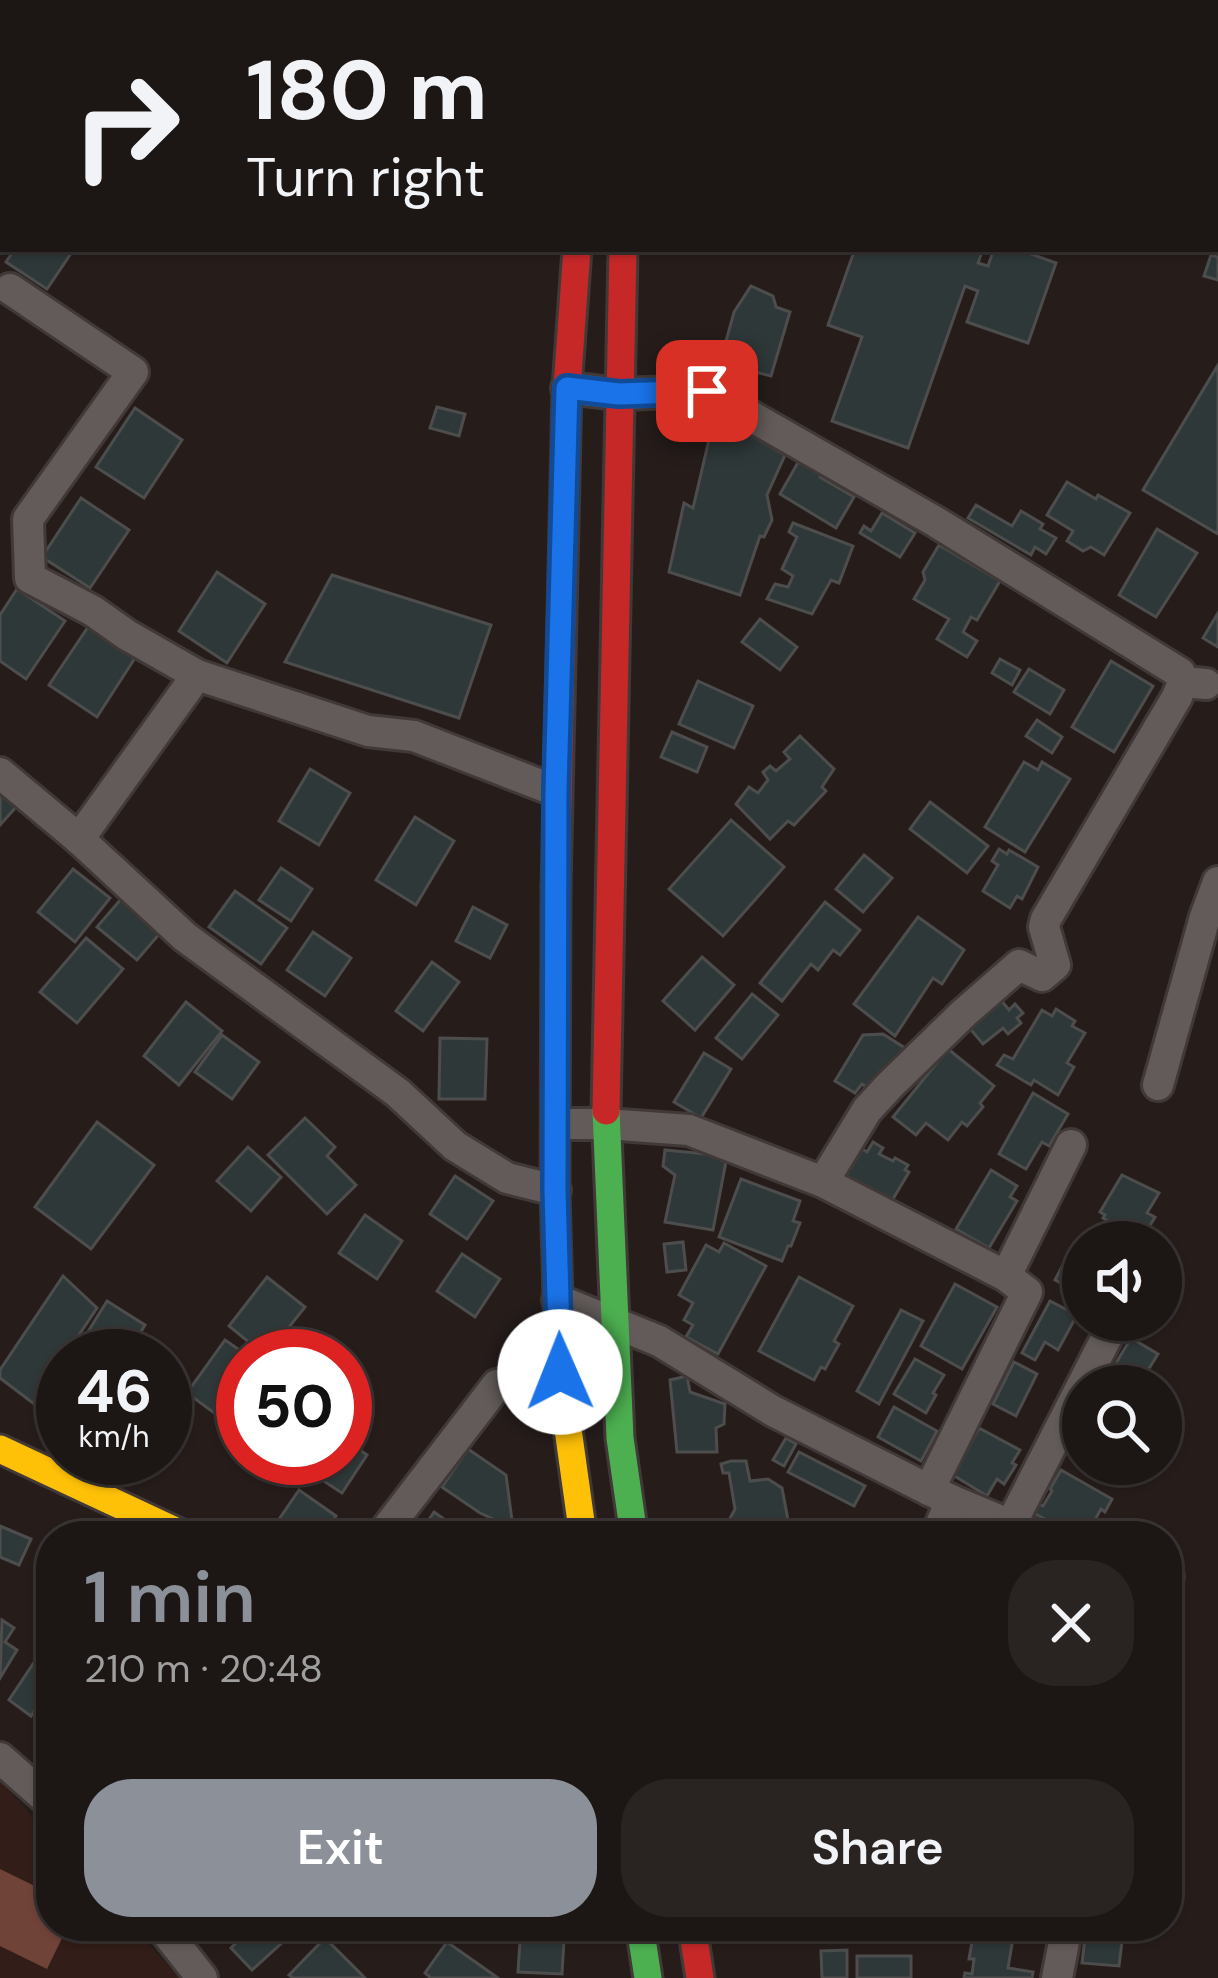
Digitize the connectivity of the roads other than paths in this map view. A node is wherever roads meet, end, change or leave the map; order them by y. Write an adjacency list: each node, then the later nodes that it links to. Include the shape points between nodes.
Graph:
1 (577, 252): 4 (main road)
2 (623, 252): 5 (main road)
3 (10, 289): 6 (street, via 133,372 28,519 30,578)
4 (567, 388): 5 (street); 8 (main road)
5 (619, 394): 13 (main road); 15 (street, via 707,391 1194,683 1177,698 1046,919 1054,965 1042,976 1019,965 964,1013 867,1110)
6 (196, 675): 8 (street, via 368,731 414,736); 9 (street)
7 (0, 773): 9 (street)
8 (556, 790): 12 (main road)
9 (80, 839): 16 (street, via 184,937 398,1093 454,1146 507,1178)
10 (1218, 882): 11 (street)
11 (1158, 1085)
12 (557, 1124): 13 (street); 16 (main road)
13 (606, 1124): 15 (street, via 689,1130); 19 (main road)
14 (1071, 1145): 17 (street)
15 (823, 1182): 17 (street)
16 (555, 1190): 18 (main road)
17 (1006, 1276): 23 (street, via 1027,1292)
18 (559, 1300): 19 (street); 21 (main road)
19 (614, 1321): 23 (street); 27 (main road)
20 (1106, 1341): 30 (street)
21 (560, 1372): 25 (street, via 497,1385); 26 (main road)
22 (0, 1449): 24 (main road)
23 (940, 1495): 28 (street); 29 (street)
24 (154, 1521)
25 (393, 1521)
26 (581, 1521)
27 (632, 1521)
28 (937, 1521)
29 (1002, 1521)
30 (1028, 1521)
31 (0, 1758): 32 (street)
32 (36, 1790)
33 (173, 1941): 37 (street)
34 (642, 1941): 38 (main road)
35 (694, 1941): 39 (main road)
36 (1064, 1941): 40 (street)
37 (202, 1978)
38 (648, 1978)
39 (700, 1978)
40 (1057, 1978)

